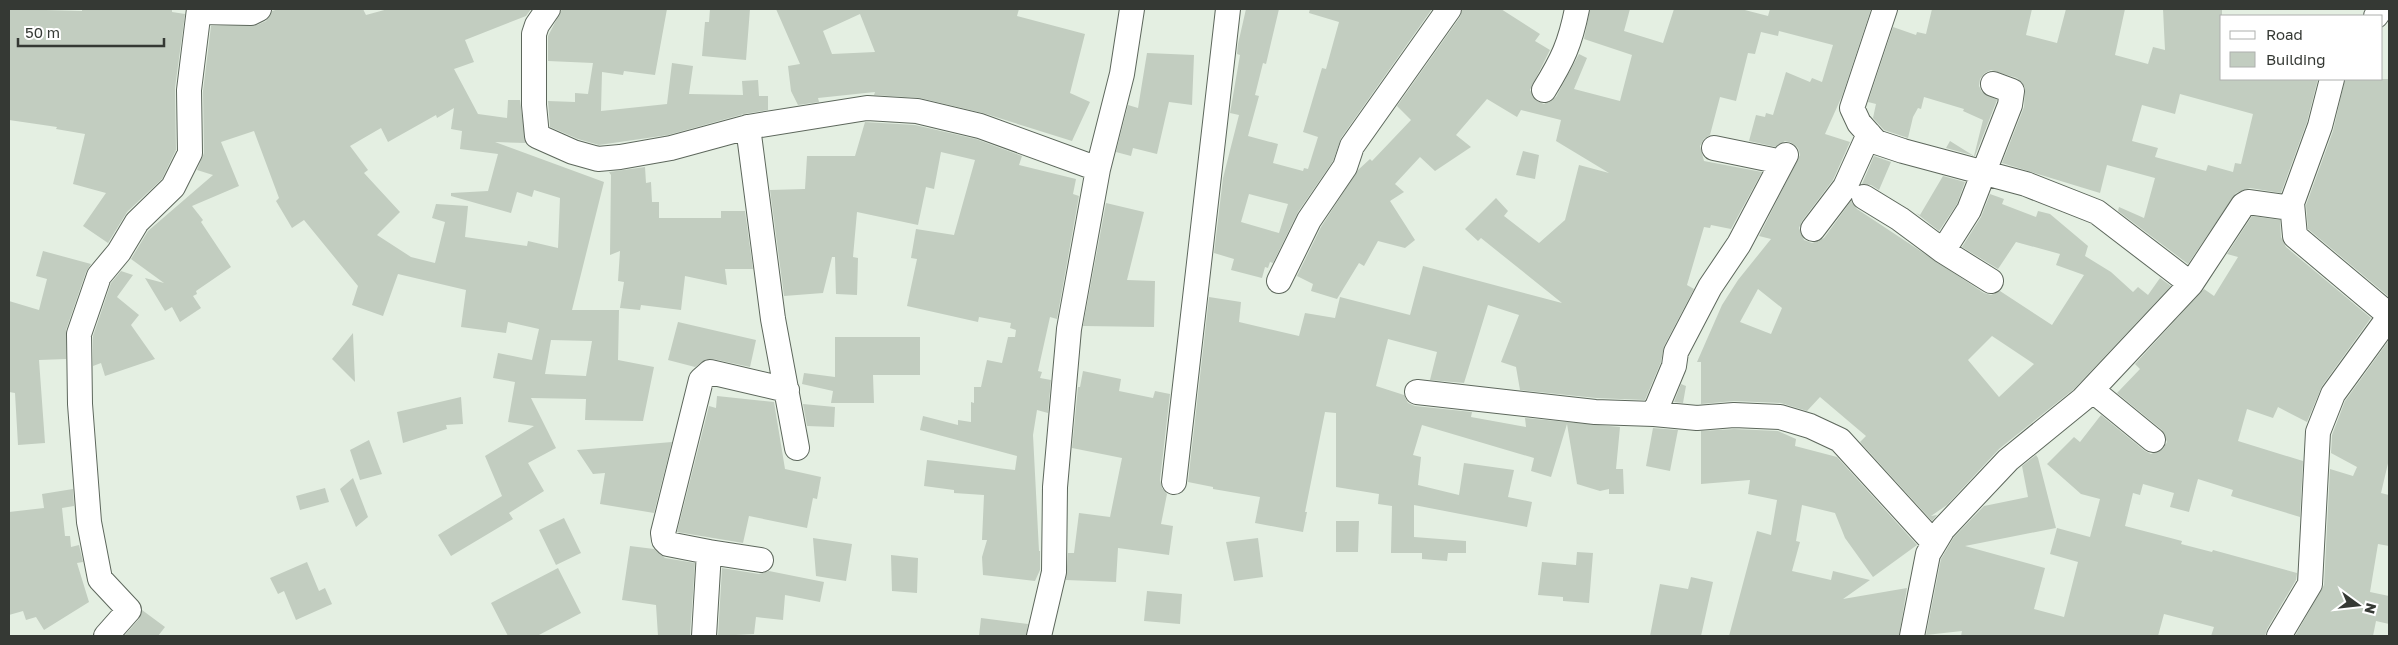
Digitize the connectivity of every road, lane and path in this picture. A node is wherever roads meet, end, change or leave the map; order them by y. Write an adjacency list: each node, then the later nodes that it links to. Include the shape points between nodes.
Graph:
1 (259, 9): 8 (street, via 251,13)
2 (548, 9): 12 (street, via 534,34 537,136 598,159 670,148)
3 (1132, 9): 15 (street, via 1122,74)
4 (1228, 9): 31 (street)
5 (1449, 9): 21 (street, via 1352,146 1345,167 1309,220)
6 (1577, 9): 11 (street, via 1565,57)
7 (1885, 9): 13 (street, via 1852,108 1858,123)
8 (199, 10): 35 (street, via 189,90 190,153 173,187 137,222 119,252 99,276 78,334 89,522 100,579 129,610)
9 (2332, 80): 18 (street, via 2320,126)
10 (1993, 84): 16 (street, via 2013,93)
11 (1544, 90)
12 (748, 127): 15 (street, via 867,108 917,111 980,126); 25 (street, via 773,319)
13 (1869, 134): 16 (street, via 1876,142 1903,152); 19 (street, via 1846,187)
14 (1714, 148): 28 (street, via 1784,159 1676,352 1674,366)
15 (1098, 169): 37 (street, via 1069,329 1055,487 1054,572)
16 (1981, 173): 20 (street, via 1969,210); 23 (street, via 2026,184 2097,212)
17 (1864, 197): 20 (street)
18 (2292, 202): 23 (street, via 2284,207 2243,204); 24 (street, via 2295,236)
19 (1813, 229)
20 (1943, 251): 22 (street)
21 (1279, 281)
22 (1991, 281)
23 (2191, 284): 26 (street)
24 (2389, 316): 39 (street, via 2333,394 2318,432 2310,584)
25 (787, 390): 30 (street); 33 (street, via 710,372 701,380 663,533 668,544)
26 (2092, 390): 29 (street); 32 (street, via 2008,460)
27 (1417, 392): 28 (street, via 1595,412)
28 (1654, 414): 32 (street, via 1697,418 1780,416 1810,426 1840,440)
29 (2153, 440)
30 (797, 448)
31 (1174, 482)
32 (1933, 542): 38 (street)
33 (709, 552): 34 (street); 36 (street)
34 (761, 560)
35 (106, 636)
36 (704, 636)
37 (1039, 636)
38 (1912, 636)
39 (2279, 636)

